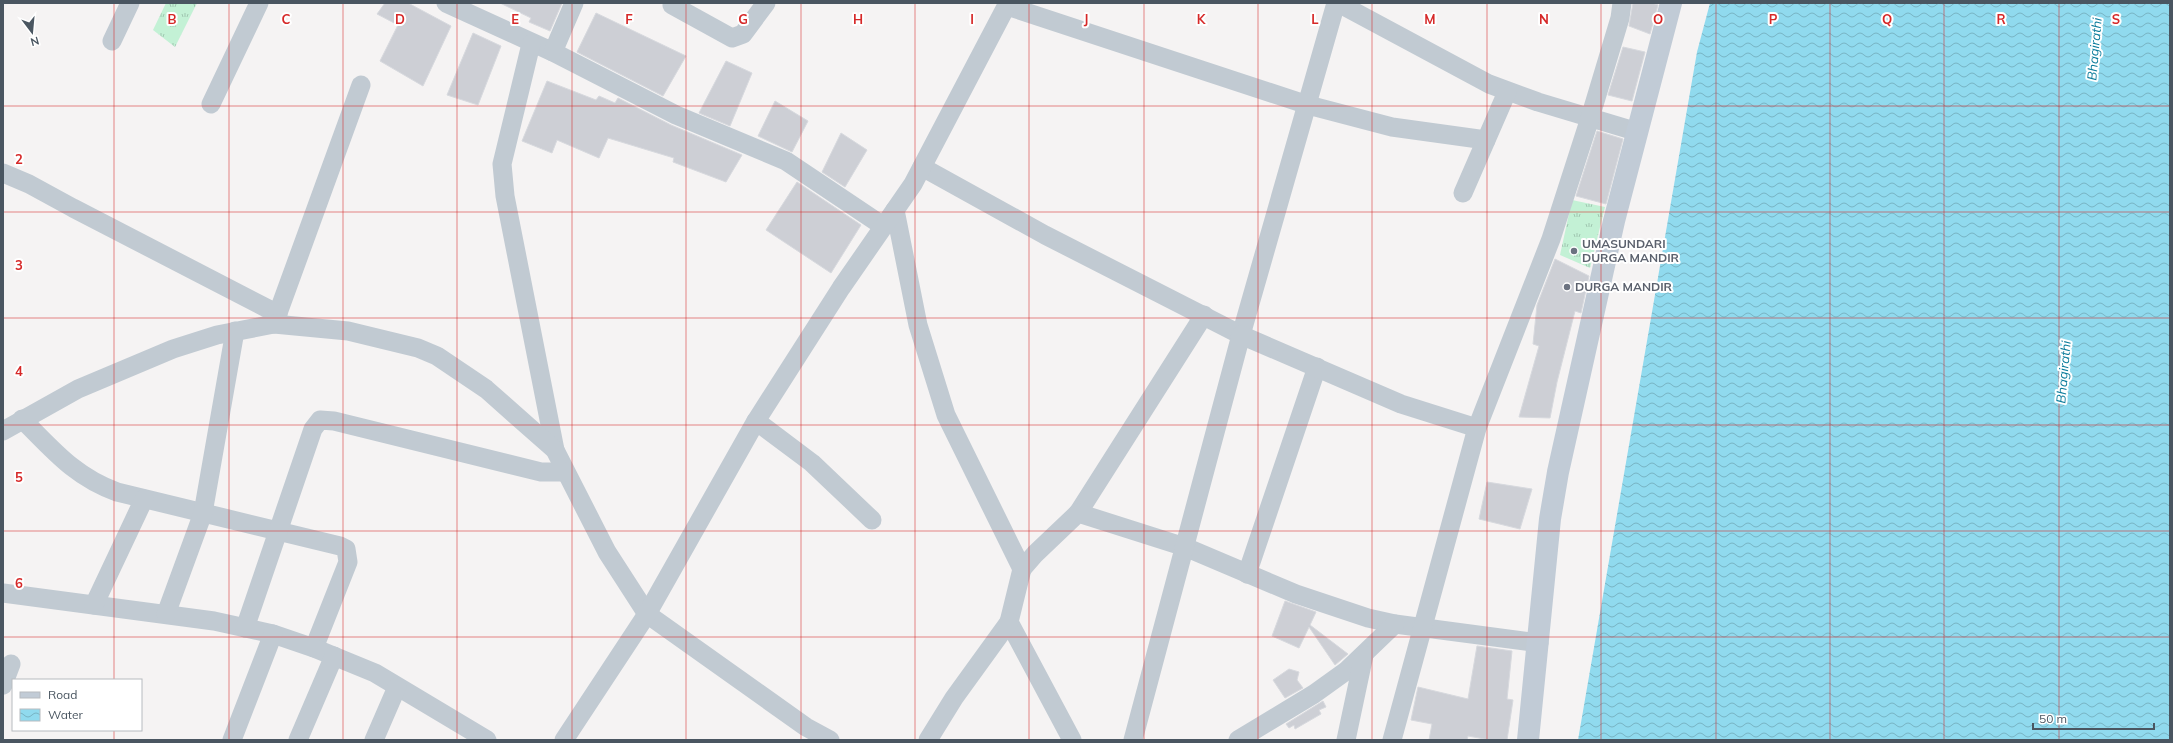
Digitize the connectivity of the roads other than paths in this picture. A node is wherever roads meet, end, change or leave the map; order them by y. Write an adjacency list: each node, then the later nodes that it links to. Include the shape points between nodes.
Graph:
1 (130, 3): 12 (street)
2 (259, 3): 17 (street)
3 (446, 3): 11 (street)
4 (574, 3): 14 (street)
5 (766, 3): 9 (street, via 743,34 732,38)
6 (1337, 3): 16 (street); 18 (street)
7 (1622, 3): 19 (street, via 1620,18)
8 (1671, 3): 20 (street)
9 (672, 5)
10 (1008, 5): 18 (street); 22 (street)
11 (474, 9): 13 (street)
12 (112, 41)
13 (531, 44): 14 (street); 36 (street, via 502,164 505,196)
14 (553, 52): 26 (street, via 676,115 786,161)
15 (361, 85): 28 (street)
16 (1507, 92): 19 (street); 21 (street)
17 (211, 104)
18 (1308, 105): 21 (street, via 1392,127); 30 (street)
19 (1590, 118): 20 (street); 34 (street, via 1551,239)
20 (1638, 132): 55 (street, via 1612,228 1558,472 1550,519)
21 (1486, 140): 24 (street)
22 (922, 167): 25 (street); 27 (street, via 1045,235)
23 (3, 173): 28 (street, via 30,184)
24 (1462, 193)
25 (895, 210): 26 (street); 44 (street, via 918,325 946,416)
26 (883, 226): 33 (street)
27 (1204, 315): 30 (street); 40 (street)
28 (276, 319): 29 (street); 36 (street, via 418,348 437,356 486,389)
29 (236, 331): 32 (street, via 173,349 78,389); 39 (street)
30 (1242, 335): 31 (street); 43 (street)
31 (1317, 367): 34 (street, via 1401,404); 45 (street)
32 (22, 419): 35 (street); 38 (street, via 58,456 96,485)
33 (756, 421): 41 (street, via 812,463); 49 (street)
34 (1477, 428): 52 (street)
35 (3, 431)
36 (555, 450): 37 (street)
37 (565, 472): 42 (street, via 540,472 324,419 315,423); 49 (street, via 607,552)
38 (144, 499): 39 (street); 47 (street)
39 (203, 513): 42 (street); 48 (street)
40 (1078, 513): 43 (street); 44 (street)
41 (872, 520)
42 (279, 531): 53 (street); 56 (street, via 340,546 346,549 348,554 348,562)
43 (1185, 547): 45 (street); 70 (street)
44 (1022, 569): 50 (street)
45 (1247, 574): 51 (street, via 1303,597)
46 (3, 593): 47 (street)
47 (94, 605): 48 (street)
48 (166, 614): 53 (street)
49 (647, 614): 66 (street); 67 (street, via 806,727)
50 (1009, 622): 68 (street, via 954,698); 69 (street)
51 (1395, 624): 52 (street); 58 (street)
52 (1422, 627): 55 (street); 73 (street)
53 (245, 628): 54 (street)
54 (273, 634): 56 (street); 62 (street)
55 (1538, 643): 74 (street)
56 (314, 648): 57 (street)
57 (334, 656): 61 (street, via 375,673); 63 (street)
58 (1364, 656): 71 (street, via 1314,694); 72 (street)
59 (12, 664): 60 (street)
60 (3, 685)
61 (397, 686): 64 (street); 65 (street)
62 (232, 740)
63 (298, 740)
64 (374, 740)
65 (487, 740)
66 (564, 740)
67 (830, 740)
68 (928, 740)
69 (1072, 740)
70 (1134, 740)
71 (1238, 740)
72 (1346, 740)
73 (1392, 740)
74 (1528, 740)

